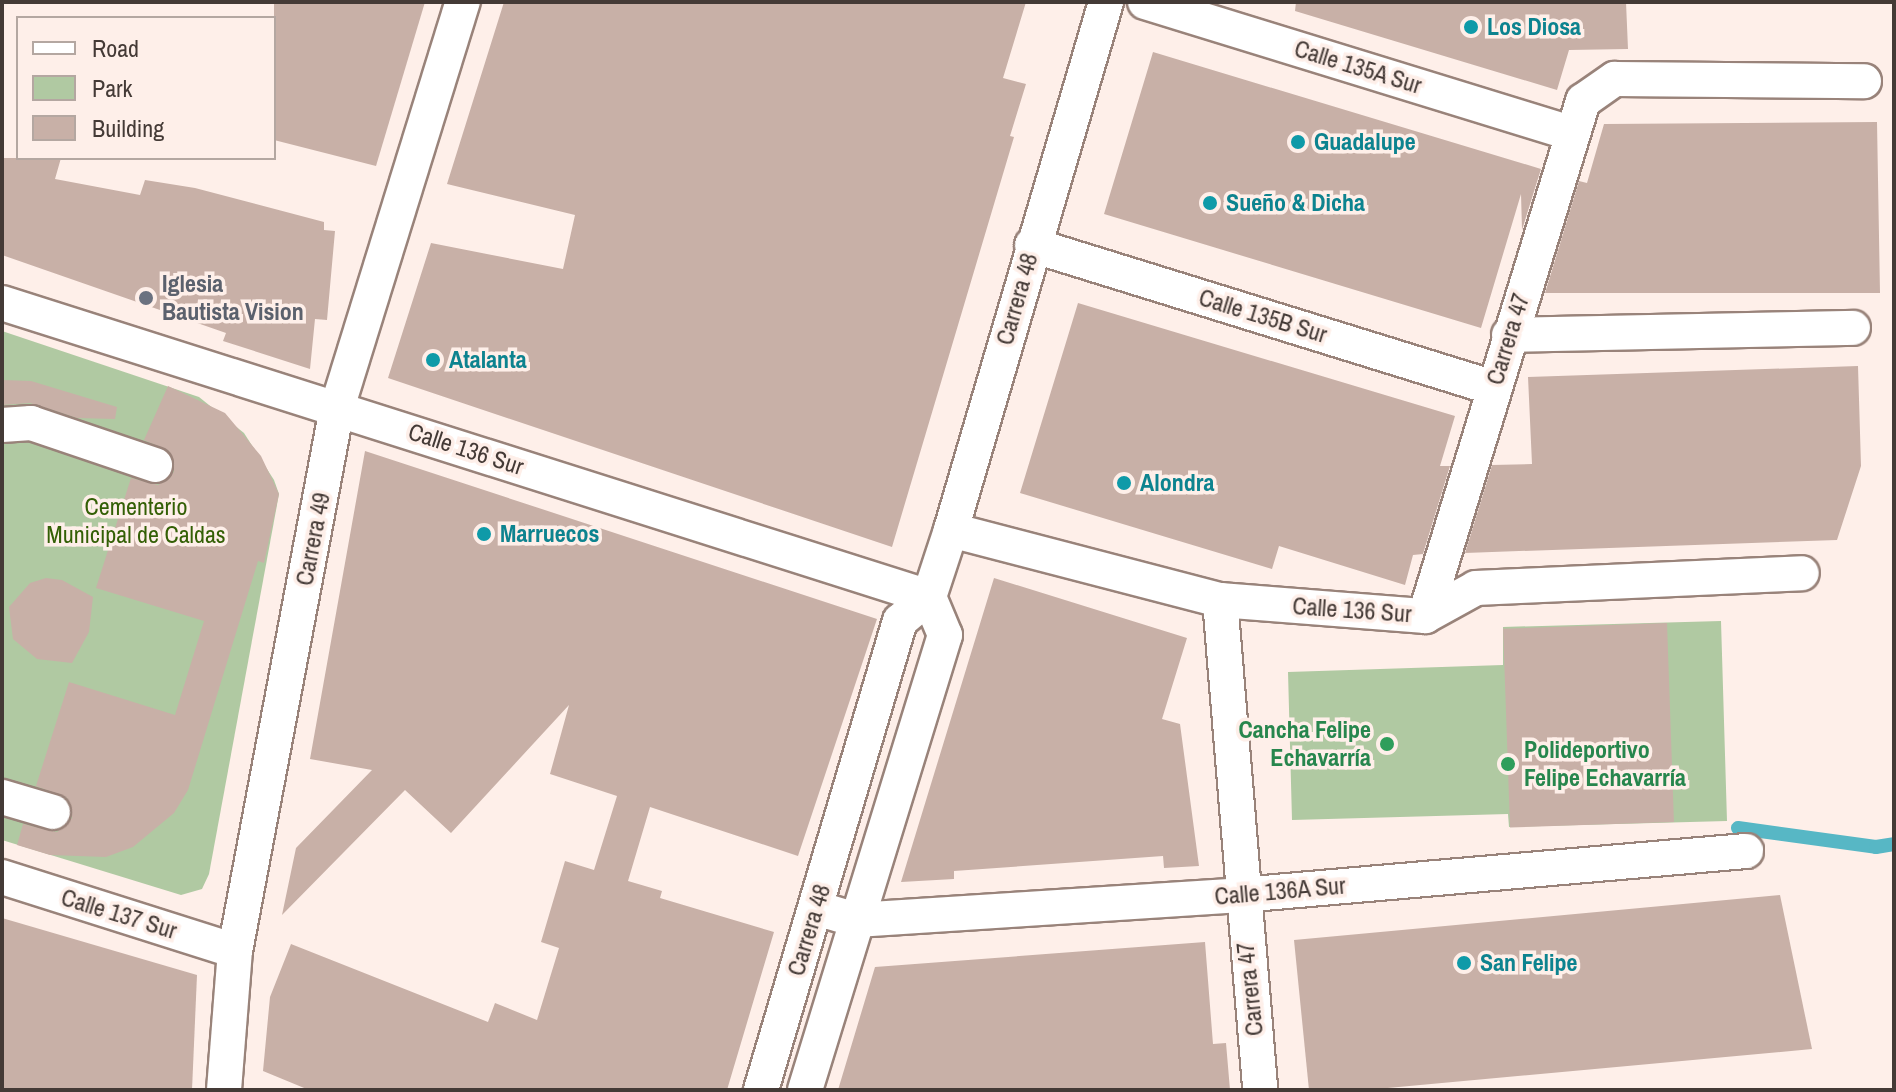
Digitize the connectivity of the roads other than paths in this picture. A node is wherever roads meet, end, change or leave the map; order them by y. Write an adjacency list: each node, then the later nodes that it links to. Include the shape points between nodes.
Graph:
1 (463, 2): 11 (street, Carrera 49)
2 (1106, 2): 6 (street, Carrera 48)
3 (1145, 2): 5 (street, Calle 135A Sur)
4 (1864, 81): 5 (street, Carrera 47, via 1615,79 1583,101)
5 (1571, 133): 9 (street, Carrera 47)
6 (1032, 245): 10 (street, Calle 135B Sur); 14 (street, Carrera 48)
7 (2, 303): 11 (street, Calle 136 Sur)
8 (1853, 328): 9 (street)
9 (1509, 335): 10 (street, Carrera 47)
10 (1493, 388): 18 (street, Carrera 47)
11 (337, 408): 16 (street, Calle 136 Sur); 26 (street, Carrera 49)
12 (2, 425): 13 (street, via 31,423)
13 (155, 465)
14 (951, 530): 16 (street, Carrera 48); 17 (street, Calle 136 Sur)
15 (1802, 573): 18 (street, Calle 136 Sur, via 1476,588)
16 (929, 597): 24 (street, Carrera 48, via 900,621); 25 (street, Carrera 48, via 945,635)
17 (1220, 600): 18 (street, Calle 136 Sur); 23 (street, Carrera 47)
18 (1425, 616)
19 (2, 797): 20 (street)
20 (53, 812)
21 (1746, 851): 23 (street, Calle 136A Sur)
22 (2, 877): 26 (street, Calle 137 Sur)
23 (1241, 895): 25 (street, Calle 136A Sur); 30 (street, Carrera 47)
24 (816, 908): 25 (street, Calle 136A Sur); 28 (street, Carrera 48)
25 (856, 920): 29 (street, Carrera 48)
26 (235, 951): 27 (street, Carrera 49)
27 (231, 1087)
28 (761, 1090)
29 (805, 1090)
30 (1260, 1090)

